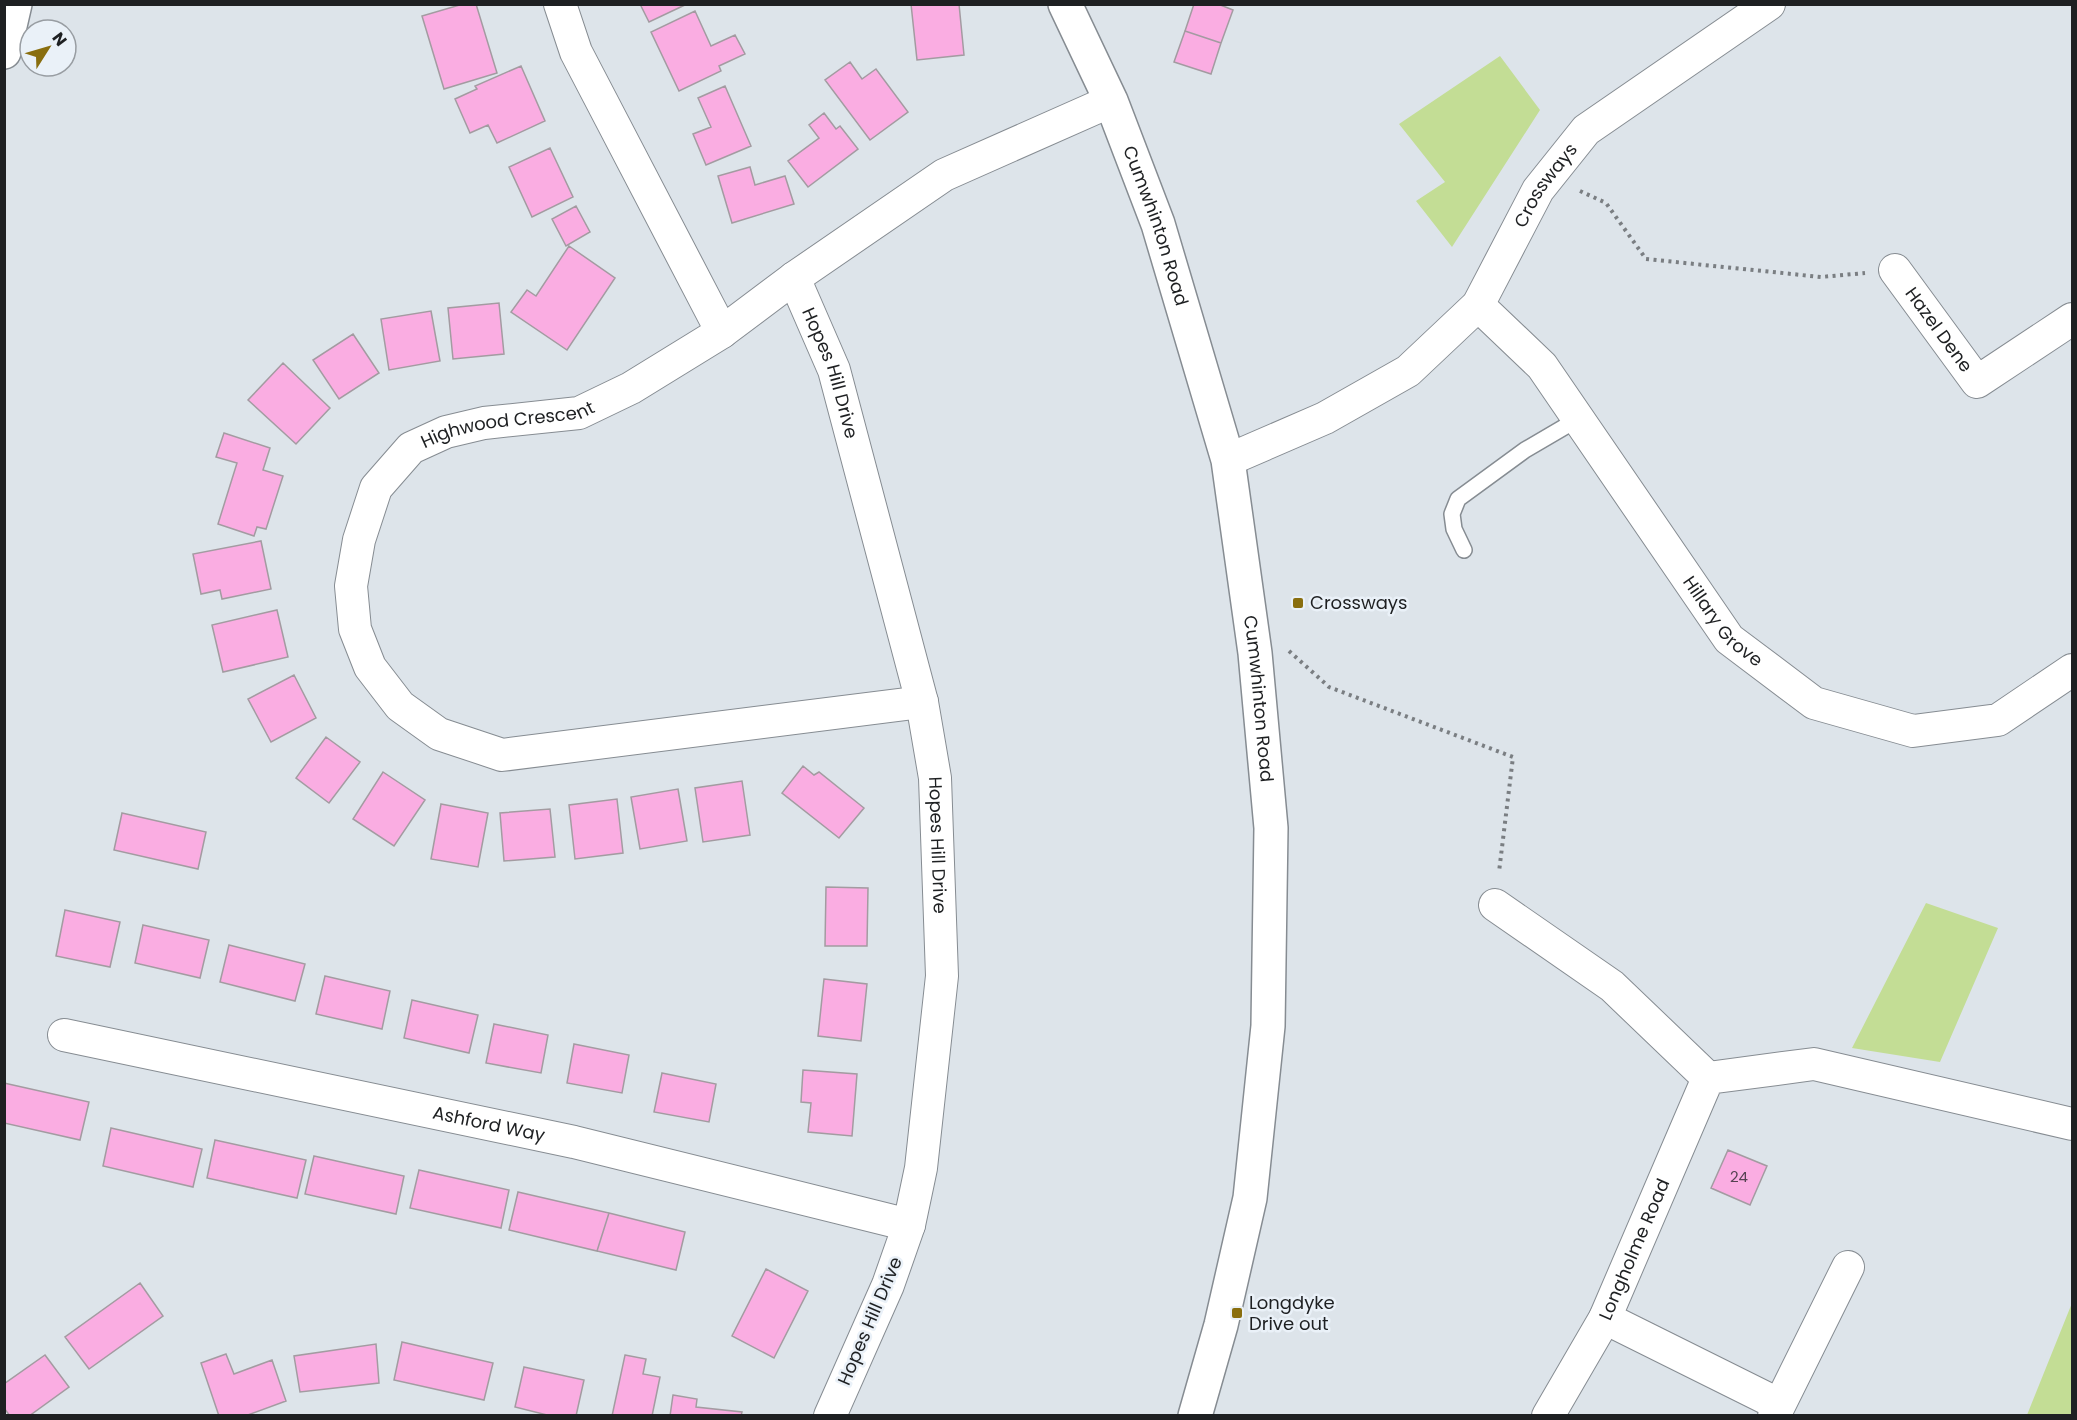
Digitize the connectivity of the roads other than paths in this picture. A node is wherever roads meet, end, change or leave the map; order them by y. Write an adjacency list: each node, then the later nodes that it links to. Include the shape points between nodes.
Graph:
1 (15, 4): 5 (street)
2 (560, 4): 11 (street, via 576,52)
3 (1065, 4): 6 (street, Cumwhinton Road)
4 (1769, 4): 9 (street, Crossways, via 1586,130 1538,190)
5 (4, 52)
6 (1111, 101): 8 (street, via 944,175); 13 (street, Cumwhinton Road, via 1158,224)
7 (1895, 270): 10 (street, Hazel Dene, via 1977,382)
8 (794, 278): 11 (street); 16 (street, Hopes Hill Drive, via 834,370)
9 (1478, 304): 12 (street, Hillary Grove, via 1542,366); 13 (street, Crossways, via 1408,371 1325,418)
10 (2073, 319)
11 (722, 332): 16 (street, Highwood Crescent, via 631,388 579,413 484,423 446,432 411,448 376,488 359,540 351,586 355,629 370,667 400,706 439,734 502,755)
12 (1578, 419): 14 (lane, via 1525,450 1458,499 1452,514); 15 (street, Hillary Grove, via 1729,639 1814,703 1913,731 1998,720)
13 (1228, 460): 26 (street, Cumwhinton Road, via 1255,653 1271,828 1268,1026 1250,1198)
14 (1464, 550)
15 (2073, 670)
16 (922, 702): 21 (street, Hopes Hill Drive, via 935,778 942,976 921,1168)
17 (1495, 906): 19 (street, via 1612,986)
18 (64, 1035): 21 (street, Ashford Way, via 574,1142)
19 (1708, 1078): 20 (street, via 1814,1064); 23 (street, Longholme Road)
20 (2073, 1124)
21 (909, 1225): 25 (street, Hopes Hill Drive, via 888,1285)
22 (1848, 1267): 24 (street)
23 (1605, 1318): 24 (street); 27 (street, Longholme Road)
24 (1776, 1410)
25 (830, 1416)
26 (1195, 1416)
27 (1548, 1416)

